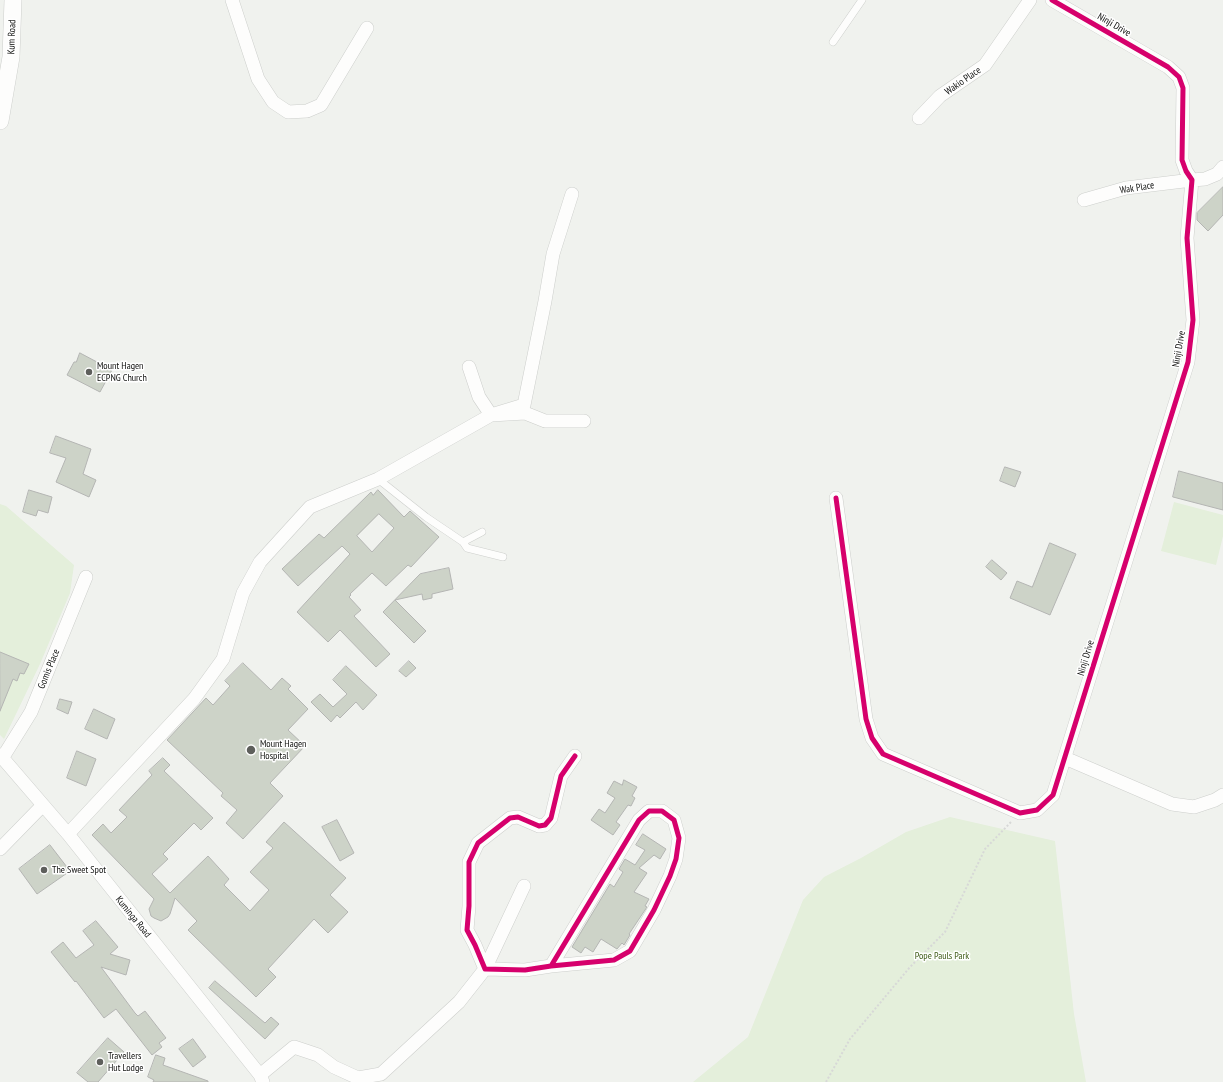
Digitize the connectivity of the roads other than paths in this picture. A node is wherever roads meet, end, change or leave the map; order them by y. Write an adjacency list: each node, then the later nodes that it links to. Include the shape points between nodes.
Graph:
1 (13, 0): 9 (street, Kum Road, via 11,57)
2 (232, 0): 6 (street, via 258,79 272,102 288,112 307,111 321,105)
3 (862, 0): 7 (lane)
4 (1030, 0): 8 (street, Wakio Place, via 985,65 940,96)
5 (1052, 0): 11 (street, Ninji Drive, via 1168,67 1179,77 1183,88 1182,160)
6 (367, 28)
7 (833, 42)
8 (919, 118)
9 (0, 121)
10 (1223, 167): 11 (street, Wak Place, via 1217,174 1205,179)
11 (1192, 180): 13 (street, Wak Place, via 1126,188); 25 (street, Ninji Drive, via 1187,238 1193,320 1188,362)
12 (572, 194): 15 (street, via 553,254 524,405)
13 (1084, 200)
14 (469, 367): 15 (street, via 479,396)
15 (491, 415): 16 (street, via 525,413 545,421); 17 (street)
16 (584, 421)
17 (378, 479): 20 (lane); 28 (street, via 310,507 260,562 243,593 223,659 194,699)
18 (836, 498): 25 (street, Ninji Drive, via 866,719 872,738 883,754 1020,813 1037,810 1053,795)
19 (482, 532): 20 (lane)
20 (462, 542): 21 (lane, via 467,548)
21 (503, 556)
22 (86, 577): 23 (street, Gomis Place, via 31,712)
23 (1, 756): 27 (street, Kuminga Road)
24 (575, 756): 32 (street, via 561,776 551,818 545,825 539,826 518,817 510,818 478,843 470,862 466,930 476,945)
25 (1065, 758): 26 (street, via 1172,804 1194,807)
26 (1223, 795)
27 (42, 806): 28 (street, Kuminga Road); 29 (street)
28 (68, 834): 33 (street, Kuminga Road)
29 (0, 849)
30 (524, 886): 32 (street)
31 (551, 966): 31 (street, via 639,820 649,811 662,811 674,820 679,838 676,859 654,910 630,950 614,960); 32 (street, via 525,970)
32 (485, 969): 33 (street, via 459,1002 381,1074 358,1078 334,1067 318,1055 294,1047)
33 (261, 1078)

